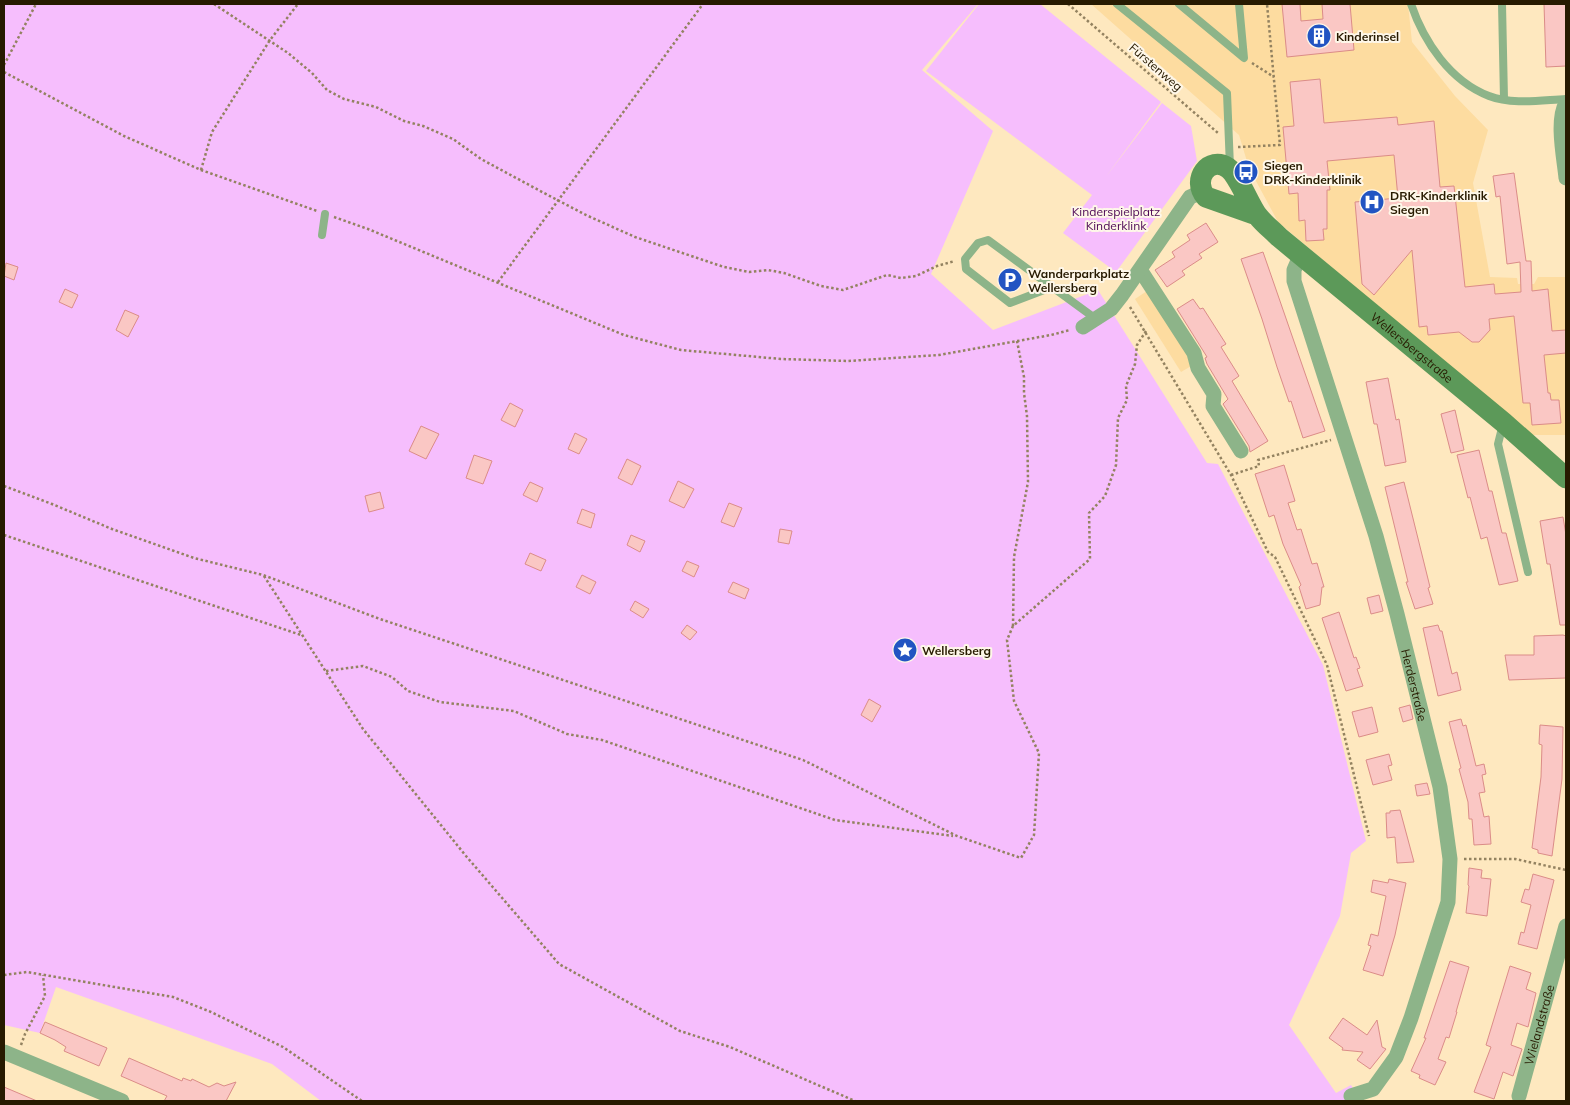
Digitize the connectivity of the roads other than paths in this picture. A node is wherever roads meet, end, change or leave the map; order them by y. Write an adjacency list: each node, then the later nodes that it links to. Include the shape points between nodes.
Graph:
1 (1117, 4): 9 (lane, via 1227,93)
2 (1179, 4): 3 (lane, via 1244,58)
3 (1239, 4)
4 (1411, 4): 6 (lane, via 1422,33 1452,72 1474,88)
5 (1502, 4): 6 (lane)
6 (1504, 99): 7 (lane)
7 (1566, 99)
8 (1566, 103): 10 (street, via 1561,125)
9 (1230, 170): 11 (street, via 1221,165 1209,167 1201,176); 13 (street, Wellersbergstraße)
10 (1566, 178)
11 (1202, 192): 13 (street, Wellersbergstraße, via 1212,200); 16 (street, via 1190,197)
12 (325, 214): 14 (lane)
13 (1257, 215): 15 (street, Wellersbergstraße)
14 (322, 235)
15 (1300, 256): 19 (street, Wellersbergstraße); 25 (street, Herderstraße, via 1294,270 1294,282 1376,536 1440,787 1450,859 1448,902 1396,1057 1373,1088)
16 (1141, 271): 18 (street, via 1111,309); 20 (street, via 1194,353 1198,368 1214,394 1213,406)
17 (1052, 287): 17 (lane, via 988,240 978,243 965,259 966,269 1010,303); 18 (lane)
18 (1090, 323)
19 (1503, 422): 21 (street, Wellersbergstraße); 22 (lane, via 1498,444)
20 (1240, 451)
21 (1566, 478)
22 (1528, 572)
23 (1566, 926): 26 (street, Wielandstraße)
24 (10, 1054): 27 (street)
25 (1352, 1096)
26 (1519, 1096)
27 (122, 1101)

